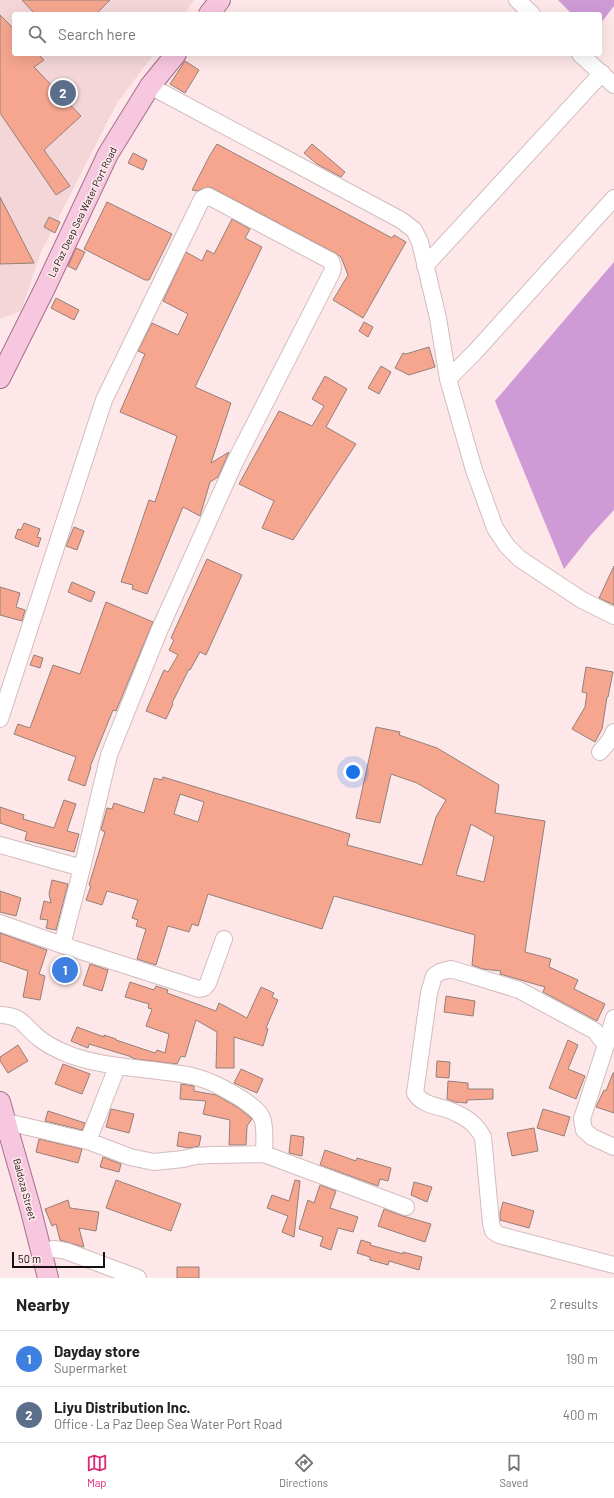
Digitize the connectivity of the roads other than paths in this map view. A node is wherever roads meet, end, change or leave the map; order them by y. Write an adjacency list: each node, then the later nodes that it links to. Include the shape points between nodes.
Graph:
1 (220, 0): 3 (main road)
2 (517, 0): 4 (street)
3 (210, 12)
4 (530, 12)
5 (174, 56): 9 (main road, La Paz Deep Sea Water Port Road)
6 (582, 56): 7 (street)
7 (602, 73): 8 (street); 11 (street)
8 (614, 85)
9 (150, 86): 11 (street, via 401,220 414,230 420,242); 12 (main road, La Paz Deep Sea Water Port Road, via 108,154)
10 (614, 198): 13 (street)
11 (425, 266): 13 (street, via 438,318)
12 (0, 378)
13 (448, 379): 14 (street, via 474,470 495,528 507,546 520,559 582,600)
14 (614, 616)
15 (0, 719): 19 (street, via 104,400 202,199 208,196 331,261 332,272 235,462 159,631 113,744)
16 (614, 732): 17 (street)
17 (600, 752)
18 (0, 845): 19 (street)
19 (82, 868): 22 (street)
20 (0, 923): 22 (street)
21 (224, 939): 22 (street, via 208,983 199,989)
22 (62, 945)
23 (0, 1015): 26 (street, via 13,1016 40,1039 63,1052)
24 (614, 1018): 25 (street)
25 (606, 1045): 30 (street, via 582,1119 584,1130 592,1137); 34 (street, via 595,1031 519,990 451,969 434,976 429,993 415,1094 422,1102 455,1112 466,1119 476,1126 483,1138 493,1231)
26 (117, 1067): 29 (street); 31 (street, via 194,1077 228,1090 251,1105 261,1116 264,1125)
27 (0, 1102): 28 (main road, Baldoza Street)
28 (7, 1122): 29 (street); 33 (main road, Baldoza Street)
29 (88, 1141): 31 (street, via 130,1157 154,1162 204,1155)
30 (614, 1147)
31 (264, 1154): 32 (street)
32 (406, 1207)
33 (41, 1251): 35 (main road, Baldoza Street); 36 (street, via 66,1251)
34 (614, 1265)
35 (48, 1278)
36 (138, 1278)

